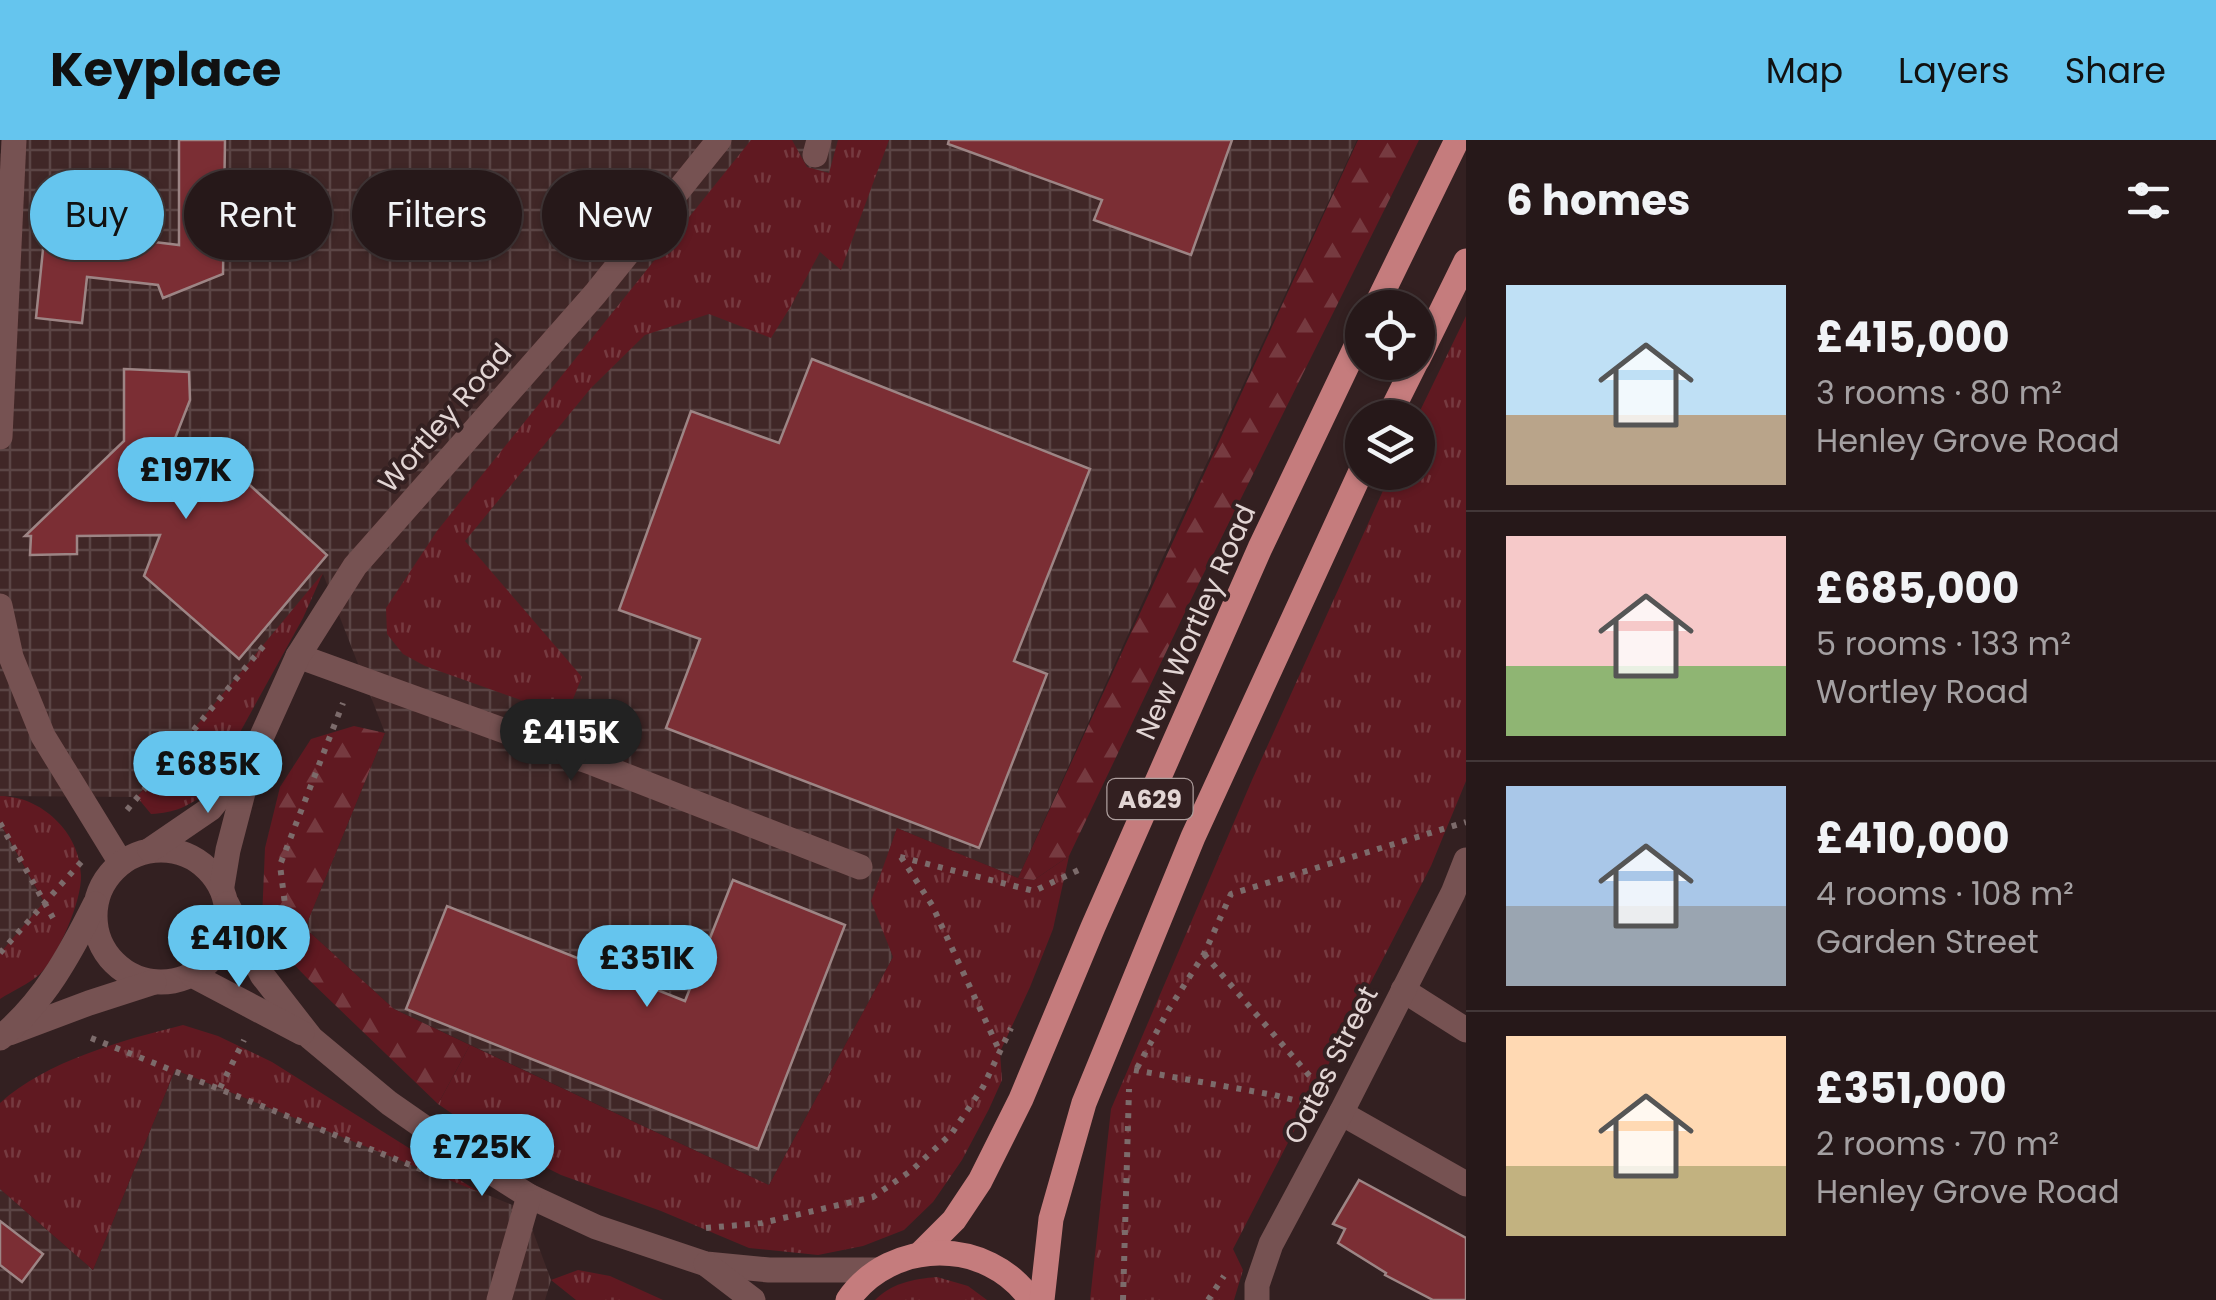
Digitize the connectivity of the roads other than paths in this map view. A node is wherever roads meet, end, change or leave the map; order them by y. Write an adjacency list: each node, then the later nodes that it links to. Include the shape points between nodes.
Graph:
1 (15, 140): 4 (street)
2 (719, 140): 12 (street, Wortley Road, via 595,294 355,566)
3 (1457, 140): 6 (main road)
4 (6, 203): 9 (street)
5 (1466, 261): 7 (main road)
6 (1384, 290)
7 (1435, 322)
8 (1345, 370): 30 (main road, New Wortley Road / A629, via 1260,548 1021,1099 980,1181)
9 (0, 437)
10 (1352, 490): 37 (main road, A629, via 1193,837 1084,1103 1051,1219)
11 (0, 606): 16 (street, via 11,657 43,736)
12 (298, 656): 13 (street, Wortley Road); 17 (street)
13 (252, 758): 14 (street, Wortley Road, via 210,809); 18 (street, Wortley Road, via 228,850)
14 (150, 850): 16 (street); 18 (street, via 192,856)
15 (1466, 860): 19 (street, Oates Street)
16 (121, 863): 20 (street)
17 (860, 868)
18 (225, 896): 21 (street, via 221,946); 26 (street, via 262,975)
19 (1459, 896): 23 (street, Oates Street)
20 (96, 902): 22 (street, via 95,924 108,954 132,976); 25 (street, via 65,963)
21 (192, 976): 22 (street); 26 (street)
22 (154, 982): 25 (street)
23 (1403, 990): 24 (street); 27 (street, Oates Street)
24 (1466, 1030)
25 (2, 1036)
26 (311, 1038): 29 (street, via 389,1102)
27 (1341, 1113): 28 (street); 38 (street, Oates Street, via 1271,1244)
28 (1466, 1184)
29 (530, 1196): 31 (street, via 596,1227); 33 (street)
30 (921, 1253): 32 (main road, A629); 36 (main road, A629, via 978,1258 1004,1272)
31 (706, 1264): 32 (street); 34 (street)
32 (878, 1270): 35 (main road, A629)
33 (499, 1300)
34 (752, 1300)
35 (848, 1300)
36 (1030, 1300)
37 (1042, 1300)
38 (1257, 1300)

